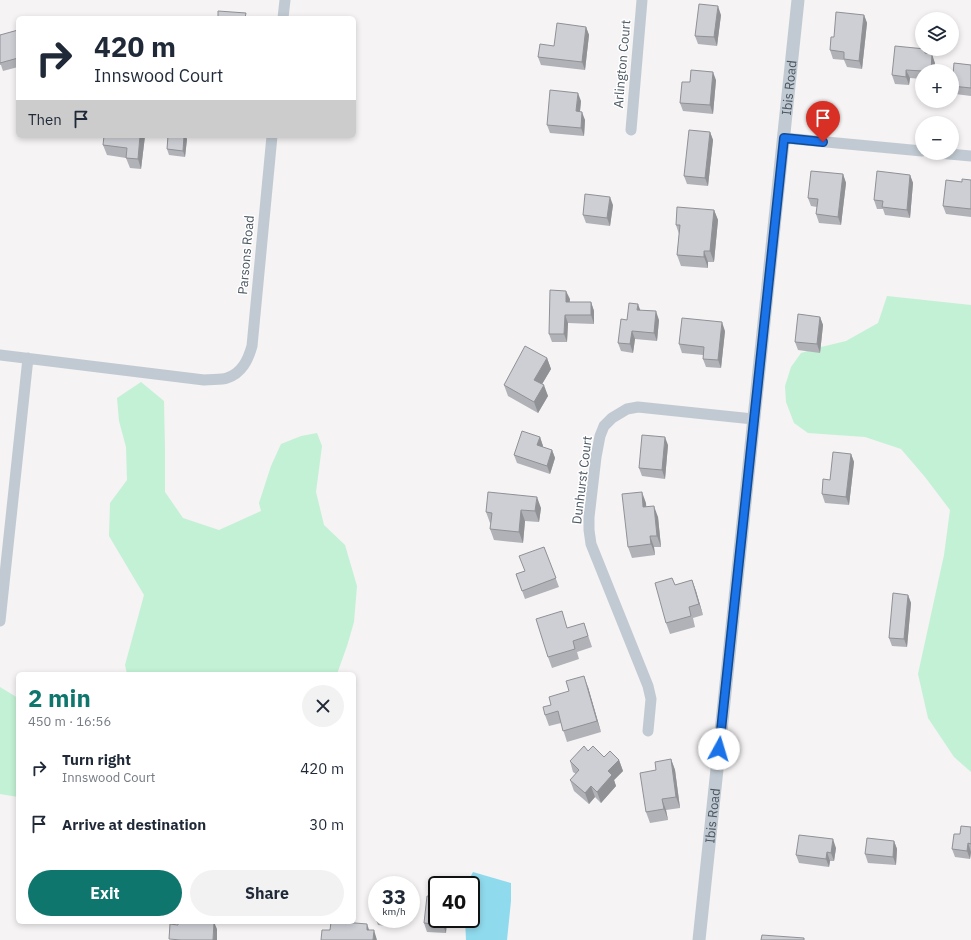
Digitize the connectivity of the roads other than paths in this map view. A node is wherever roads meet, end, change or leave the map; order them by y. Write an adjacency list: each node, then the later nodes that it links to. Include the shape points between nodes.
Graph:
1 (285, 0): 4 (street)
2 (642, 0): 5 (street, Arlington Court)
3 (798, 0): 7 (street, Ibis Road)
4 (283, 16)
5 (631, 130)
6 (272, 138): 12 (street, Parsons Road, via 252,346 248,360 238,373 226,379 204,380)
7 (784, 138): 8 (street); 13 (street, Ibis Road)
8 (915, 150)
9 (959, 155): 10 (street)
10 (971, 156)
11 (0, 355): 12 (street)
12 (28, 358): 14 (street)
13 (753, 419): 15 (street, Dunhurst Court, via 627,408 604,426 600,436 588,517 589,530 592,544 648,686 651,699); 16 (street, Ibis Road)
14 (0, 621)
15 (648, 731)
16 (699, 940)

